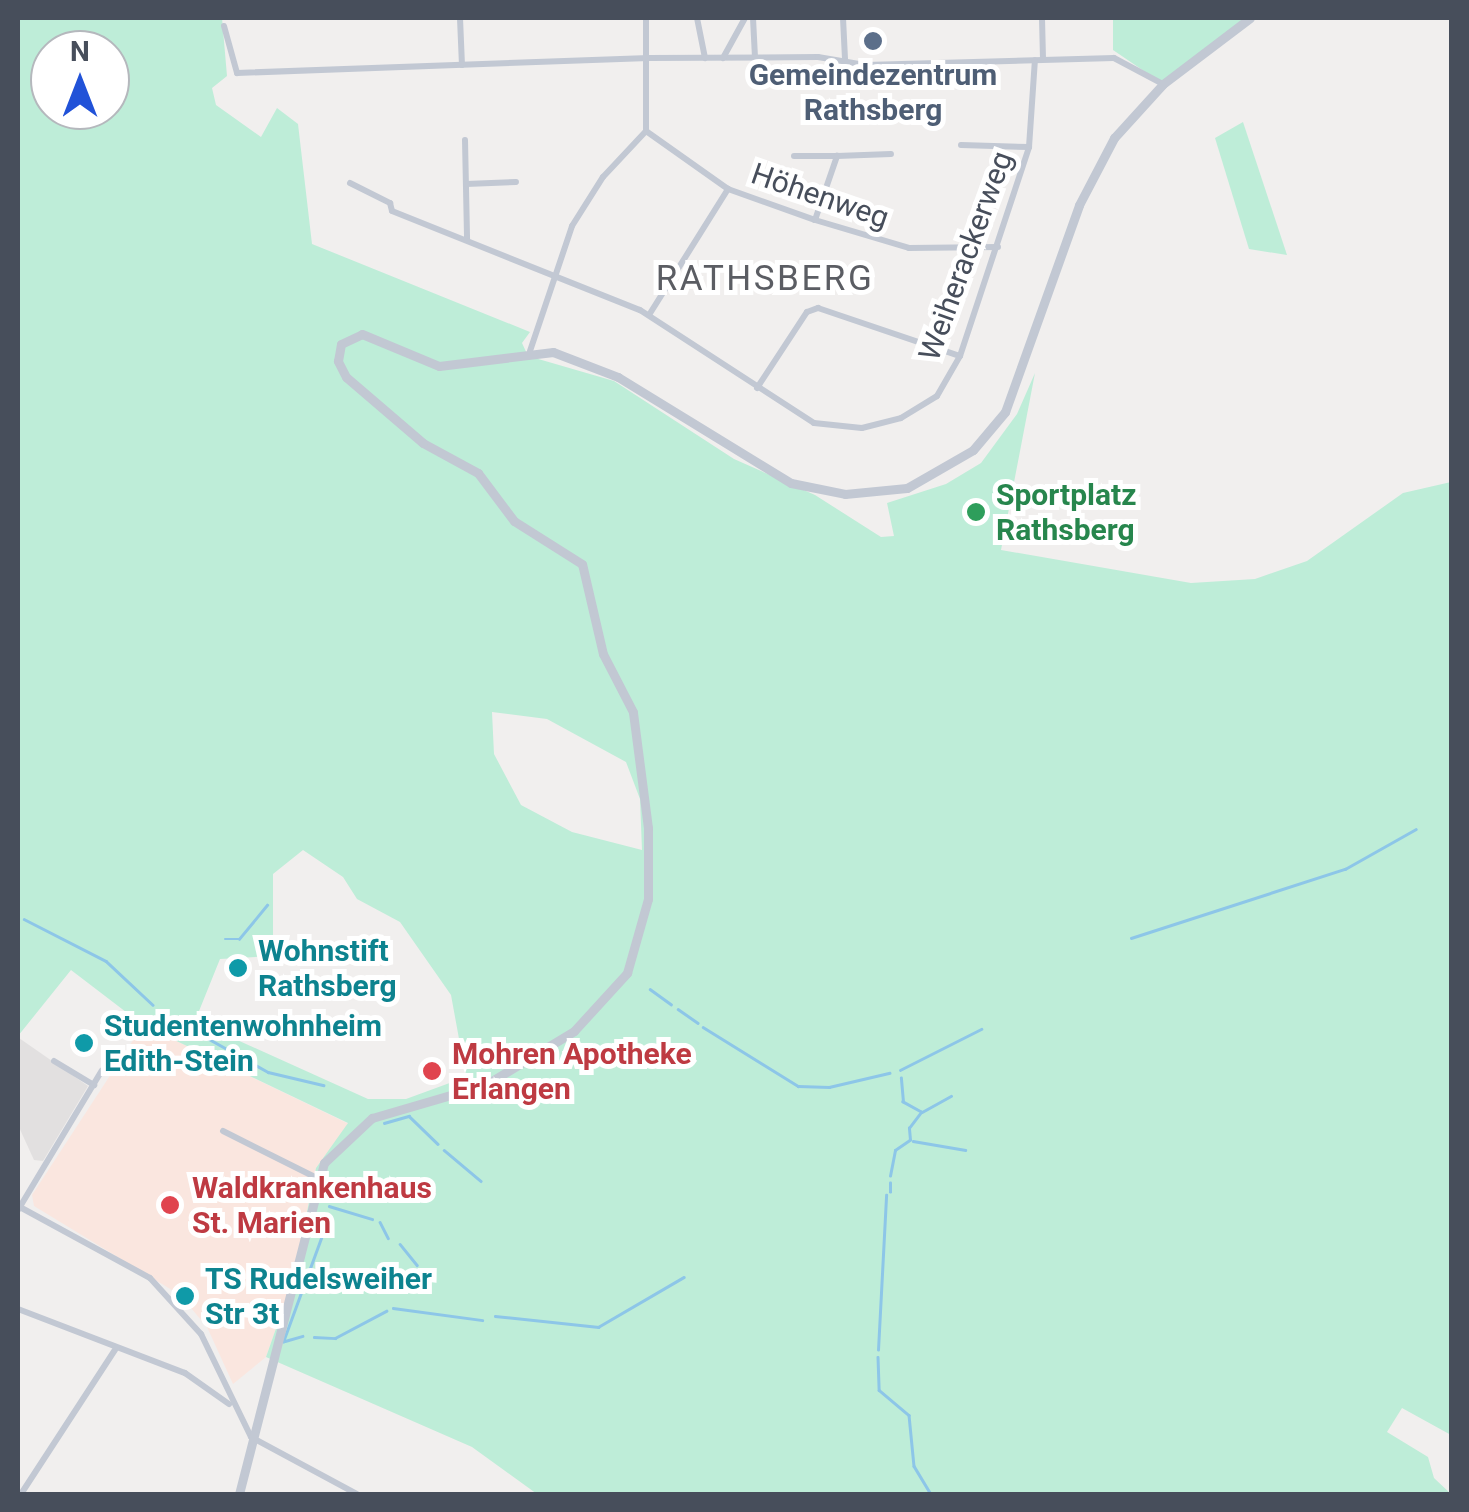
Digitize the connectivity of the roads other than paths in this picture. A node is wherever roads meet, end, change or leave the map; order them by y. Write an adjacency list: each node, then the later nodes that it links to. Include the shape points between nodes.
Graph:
1 (460, 18): 16 (street)
2 (646, 18): 10 (street)
3 (697, 18): 11 (street)
4 (745, 18): 12 (street)
5 (753, 18): 13 (street)
6 (843, 18): 14 (street)
7 (1042, 18): 15 (street, Weiherackerweg)
8 (1250, 18): 17 (street)
9 (224, 26): 16 (street, via 236,73)
10 (649, 58): 11 (street); 16 (street); 18 (street)
11 (705, 58): 12 (street)
12 (723, 58): 13 (street)
13 (755, 58): 14 (street)
14 (846, 60): 15 (street)
15 (1040, 60): 17 (street, via 1114,58); 21 (street, Weiherackerweg)
16 (462, 65)
17 (1164, 84): 34 (street, via 1094,171 1005,412 973,450 935,477 878,494 791,483 618,377 584,361)
18 (646, 131): 28 (street, Höhenweg); 32 (street, via 602,177 572,226)
19 (464, 140): 27 (street)
20 (961, 144): 21 (street)
21 (1029, 147): 31 (street, Weiherackerweg)
22 (891, 154): 24 (street)
23 (794, 156): 24 (street)
24 (837, 156): 29 (street)
25 (516, 182): 27 (street)
26 (350, 183): 30 (street, Weiherackerweg, via 392,211)
27 (466, 184): 30 (street)
28 (728, 189): 29 (street, Höhenweg); 33 (street)
29 (815, 220): 31 (street, Höhenweg, via 909,248)
30 (467, 239): 32 (street, Weiherackerweg)
31 (998, 247): 35 (street, Weiherackerweg)
32 (556, 272): 33 (street, Weiherackerweg); 34 (street)
33 (649, 315): 36 (street, Weiherackerweg)
34 (530, 350): 41 (street, via 439,366 366,335 347,338 338,353 342,372 404,426 478,474 514,521 575,554 588,578 603,654 635,726 650,864 635,953 602,1007 512,1071 372,1118 338,1144)
35 (960, 356): 36 (street, Weiherackerweg, via 937,396 901,418 862,428 814,422); 36 (street, via 818,308 807,312)
36 (757, 388)
37 (54, 1061): 39 (street)
38 (102, 1070): 39 (street)
39 (94, 1084): 42 (street)
40 (223, 1131): 41 (street)
41 (317, 1178): 46 (street, via 300,1267)
42 (18, 1208): 45 (street, via 122,1261 179,1304 201,1334)
43 (18, 1309): 44 (street)
44 (116, 1348): 45 (street, via 185,1373); 47 (street)
45 (232, 1406): 46 (street)
46 (252, 1437): 48 (street); 49 (street)
47 (21, 1494)
48 (238, 1494)
49 (357, 1494)

